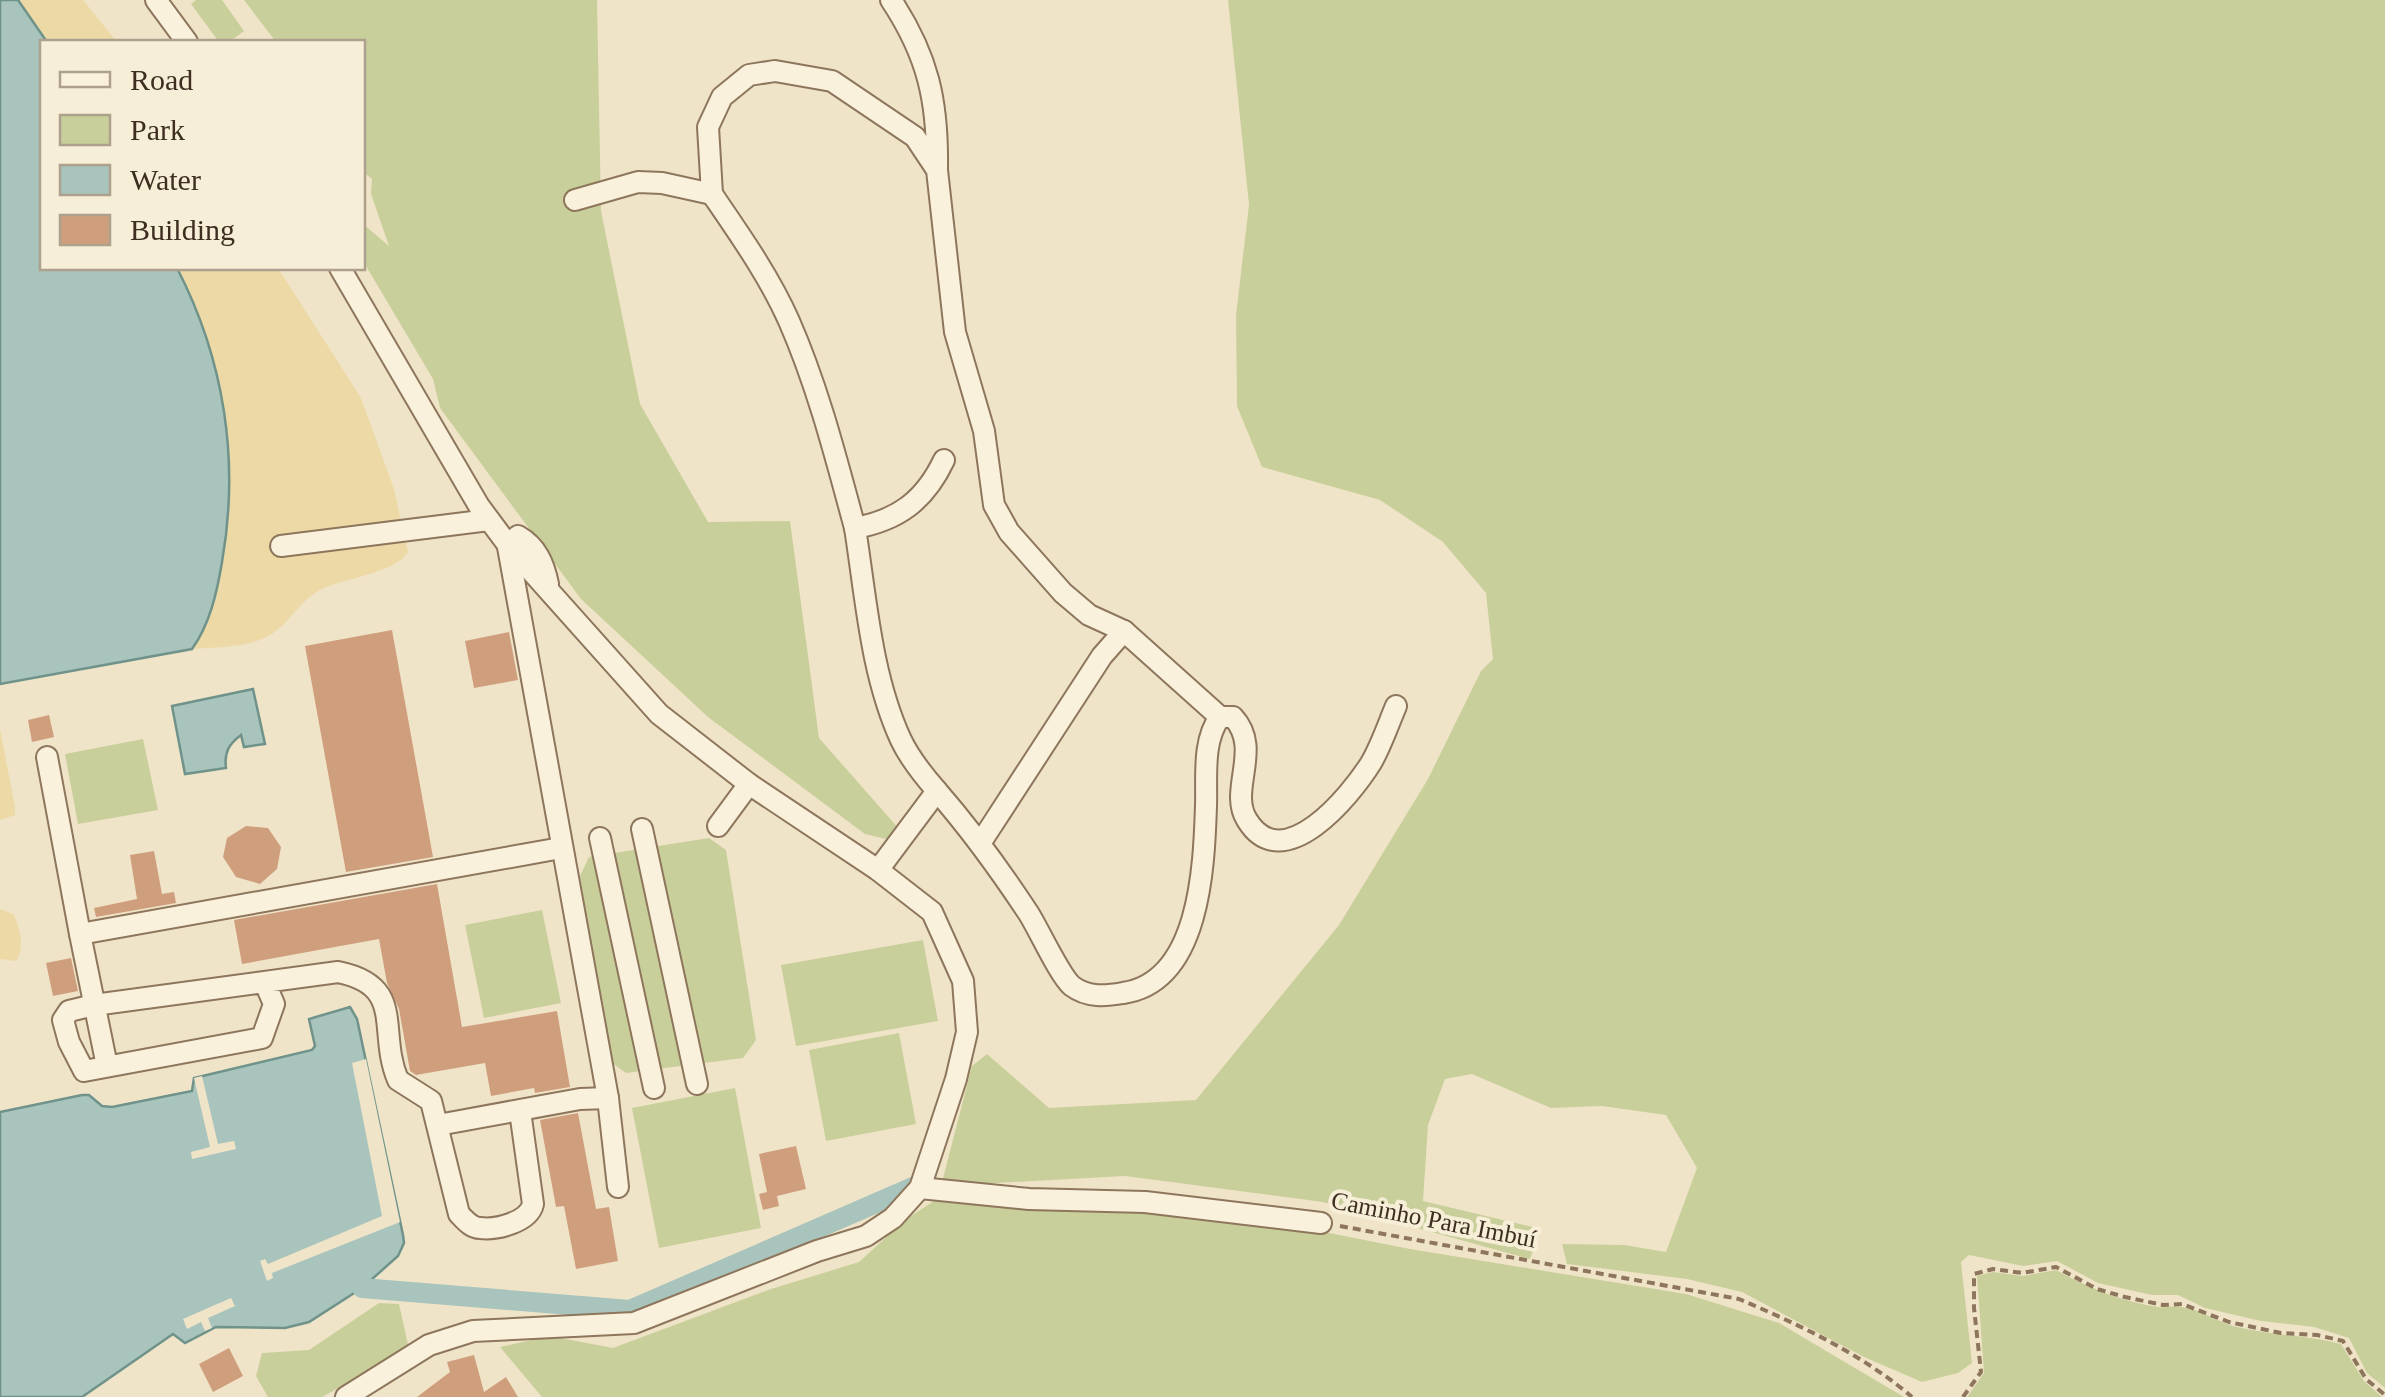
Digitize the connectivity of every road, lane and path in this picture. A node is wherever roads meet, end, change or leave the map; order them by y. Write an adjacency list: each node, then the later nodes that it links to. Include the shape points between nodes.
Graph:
1 (156, 0): 3 (street)
2 (890, 0): 4 (street, via 914,35 930,85)
3 (185, 40)
4 (937, 170): 5 (street, via 915,137 848,91 813,76 775,71 749,75 722,97 708,127); 13 (street, via 955,332 979,409 994,505 1008,532 1063,594)
5 (712, 194): 6 (street, via 638,182); 10 (street, via 788,319 823,410)
6 (576, 200)
7 (341, 270): 9 (street)
8 (944, 460): 10 (street, via 932,486 910,507)
9 (484, 513): 11 (street); 12 (street)
10 (855, 528): 18 (street, via 883,687 900,740)
11 (508, 545): 17 (street, via 659,714); 23 (street)
12 (281, 546)
13 (1124, 630): 15 (street); 22 (street)
14 (1396, 706): 15 (street, via 1371,762 1333,810 1304,835 1281,840 1246,820 1242,728 1232,717)
15 (1220, 717): 22 (street, via 1208,744 1197,903 1166,974 1139,991 1098,997 1071,985)
16 (47, 756): 25 (street)
17 (749, 784): 19 (street); 24 (street)
18 (936, 791): 22 (street); 24 (street)
19 (718, 826)
20 (642, 829): 29 (street)
21 (600, 838): 30 (street)
22 (982, 842)
23 (561, 848): 25 (street); 31 (street)
24 (878, 870): 35 (street, via 932,912 963,980 967,1032)
25 (80, 934): 27 (street)
26 (266, 984): 27 (street); 28 (street, via 274,1004 262,1038); 33 (street, via 338,972 372,984 382,998 398,1080 428,1096)
27 (94, 1005): 28 (street); 28 (street, via 69,1011 63,1020 84,1071)
28 (107, 1066)
29 (697, 1084)
30 (654, 1088)
31 (608, 1098): 32 (street); 34 (street)
32 (520, 1111): 33 (street); 33 (street, via 531,1213 481,1229 459,1214)
33 (438, 1125)
34 (618, 1187)
35 (920, 1188): 36 (street, Caminho Para Imbuí, via 1145,1202); 38 (street, via 866,1236 634,1323 473,1331 429,1346)
36 (1320, 1223): 39 (path, Caminho Para Imbuí, via 1739,1299 1861,1360)
37 (2385, 1396): 40 (path, via 2343,1341 2281,1334 2182,1304 2125,1297 2056,1267 1974,1274 1981,1372)
38 (346, 1397)
39 (1912, 1397)
40 (1963, 1397)

